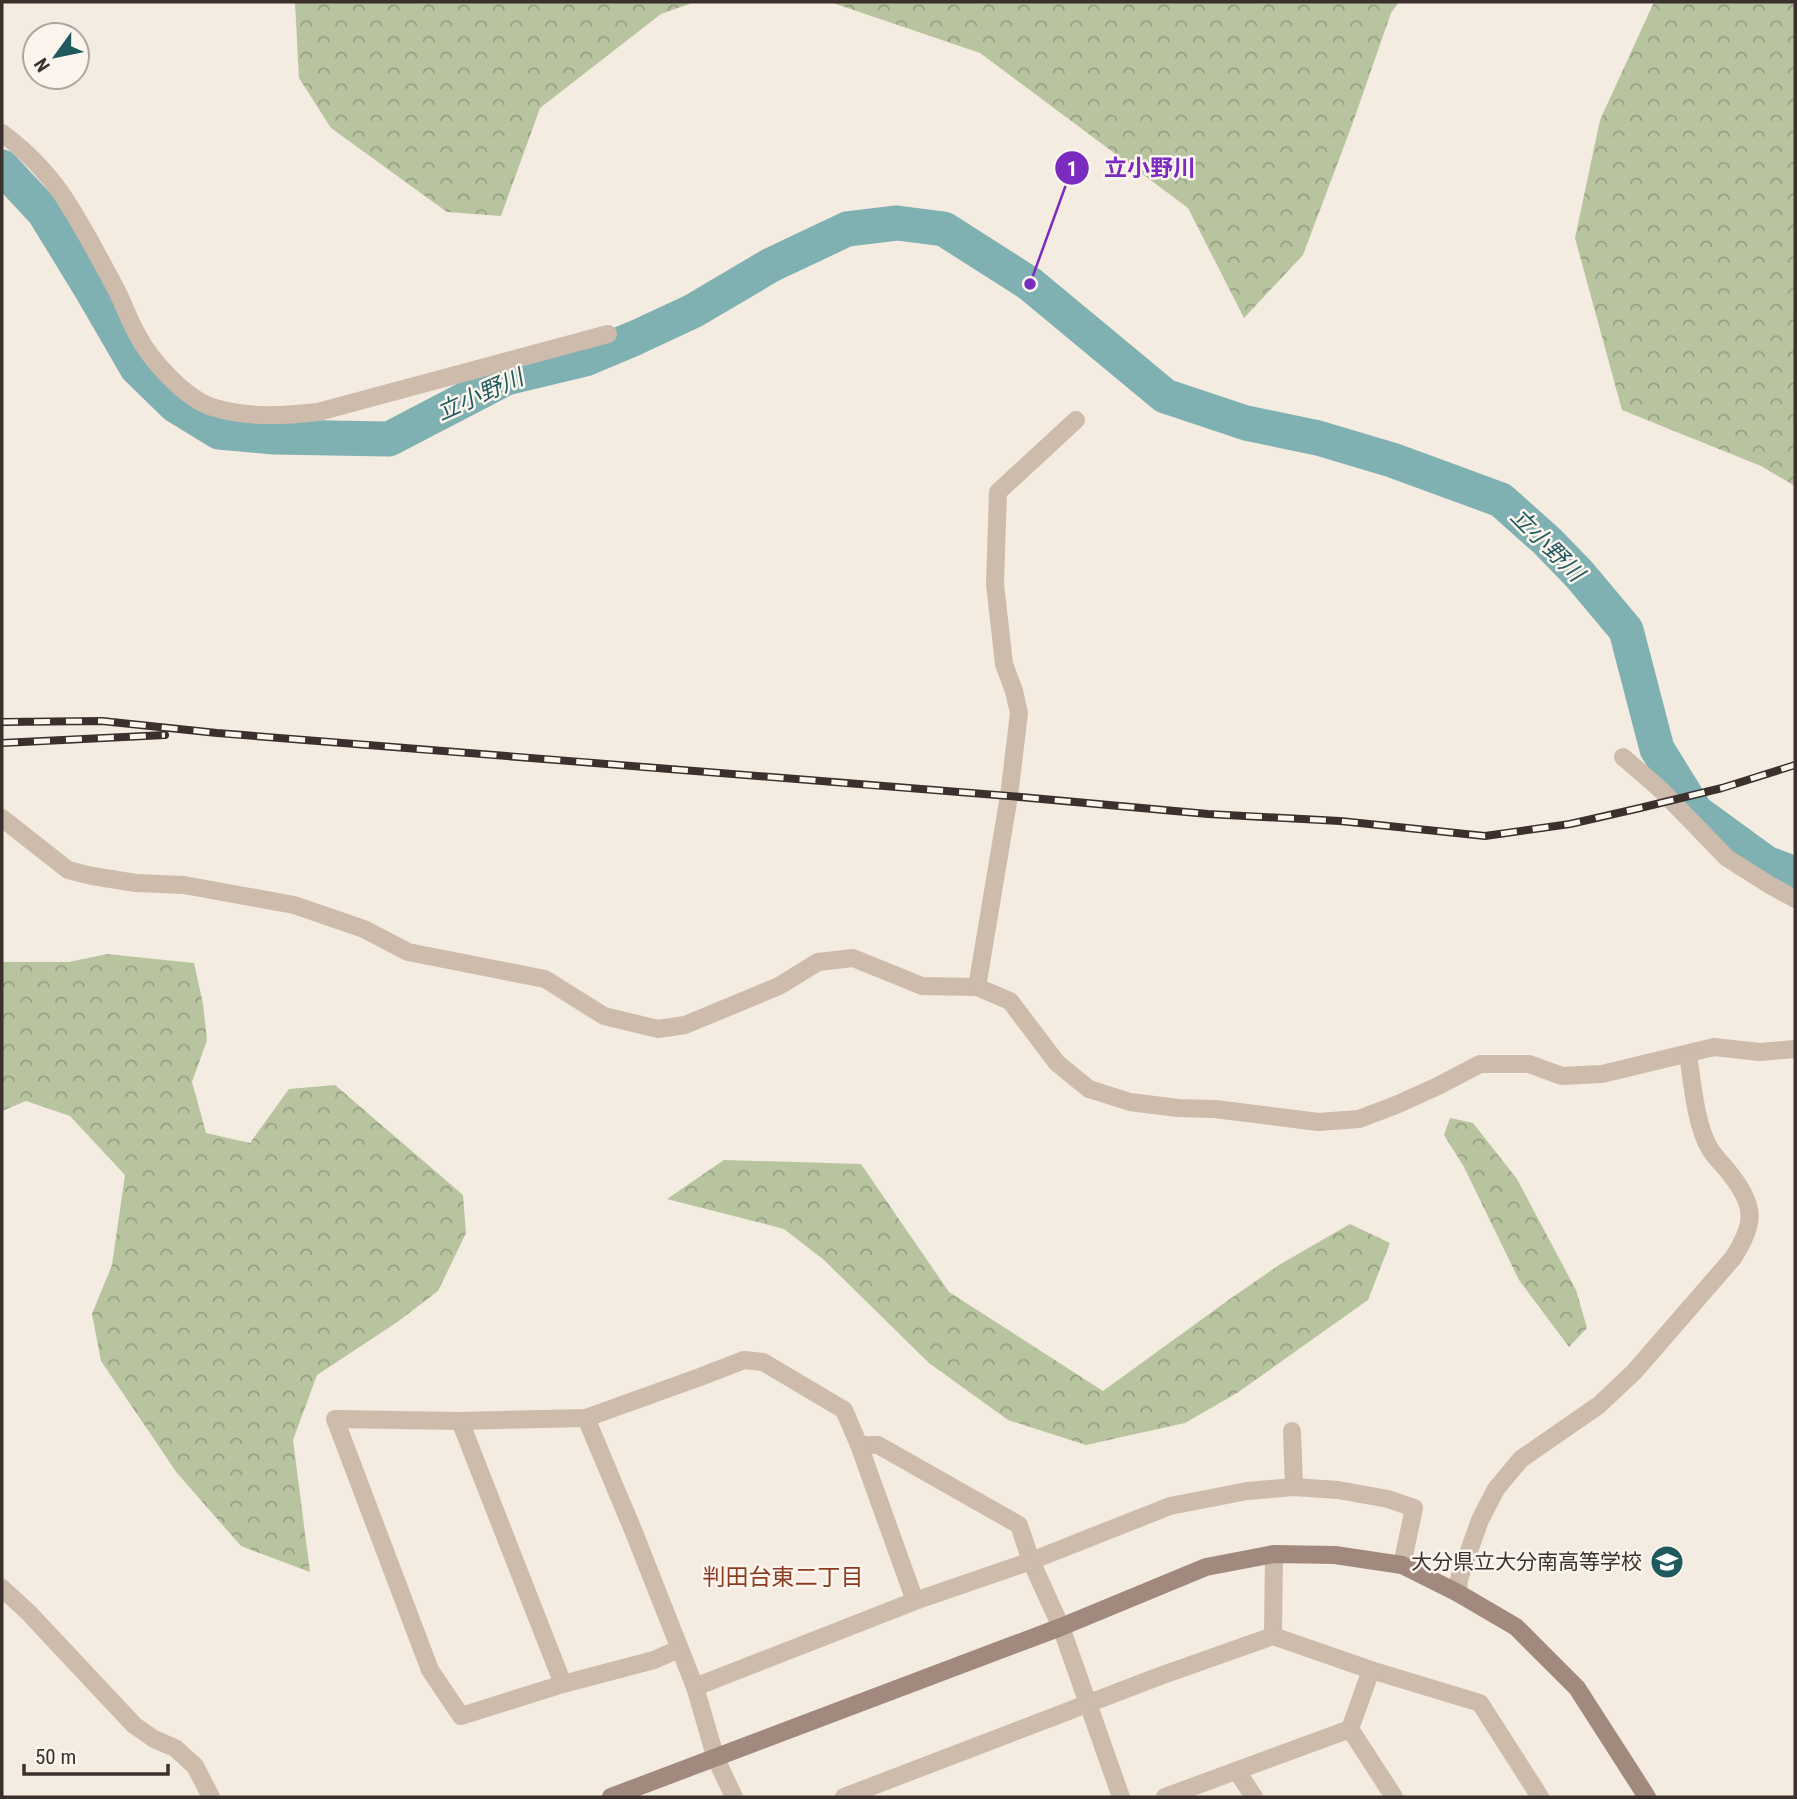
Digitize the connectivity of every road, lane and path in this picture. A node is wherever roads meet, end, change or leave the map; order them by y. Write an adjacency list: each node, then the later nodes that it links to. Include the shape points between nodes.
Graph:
1 (2, 133): 2 (street, via 48,175 70,206 138,337 185,393 210,406 279,416 318,412)
2 (608, 334)
3 (1076, 420): 7 (street, via 998,492 995,584 1004,664 1019,713)
4 (1623, 757): 6 (street, via 1727,858)
5 (2, 818): 7 (street, via 68,870 294,905 364,929 408,952 545,979 604,1016 658,1029 685,1025 756,996 818,962 853,958 922,986)
6 (1795, 899)
7 (976, 987): 9 (street, via 1010,1002 1057,1063 1089,1089 1130,1102 1318,1122 1359,1119 1480,1064 1529,1063 1562,1076 1602,1074)
8 (1795, 1049): 9 (street, via 1714,1048)
9 (1688, 1054): 19 (street, via 1709,1149 1744,1192 1751,1217 1746,1238 1734,1258 1634,1372 1599,1405 1521,1459 1496,1489 1480,1520)
10 (586, 1418): 11 (street); 13 (street, via 744,1360 763,1362 844,1410); 23 (street)
11 (460, 1421): 25 (street); 25 (street, via 335,1419 430,1670 461,1716)
12 (1292, 1431): 14 (street)
13 (859, 1445): 16 (street, via 878,1444 1019,1525); 20 (street)
14 (1294, 1486): 16 (street, via 1170,1506); 17 (street, via 1363,1494 1414,1508)
15 (1274, 1554): 17 (street, via 1335,1555); 21 (street, via 1206,1567); 22 (street)
16 (1031, 1561): 20 (street); 21 (street)
17 (1402, 1565): 19 (street)
18 (2, 1588): 31 (street, via 134,1725 176,1748 195,1766)
19 (1458, 1593): 40 (street, via 1517,1627 1577,1688)
20 (915, 1601): 26 (street)
21 (1061, 1627): 27 (street); 29 (street)
22 (1273, 1636): 24 (street); 27 (street)
23 (679, 1649): 25 (street); 26 (street)
24 (1371, 1670): 28 (street); 39 (street, via 1480,1703)
25 (564, 1684)
26 (695, 1687): 29 (street)
27 (1087, 1704): 34 (street); 35 (street)
28 (1350, 1729): 30 (street); 38 (street)
29 (716, 1759): 32 (street); 33 (street)
30 (1237, 1771): 36 (street); 37 (street)
31 (211, 1797)
32 (611, 1797)
33 (734, 1797)
34 (844, 1797)
35 (1121, 1797)
36 (1165, 1797)
37 (1254, 1797)
38 (1394, 1797)
39 (1540, 1797)
40 (1647, 1797)

